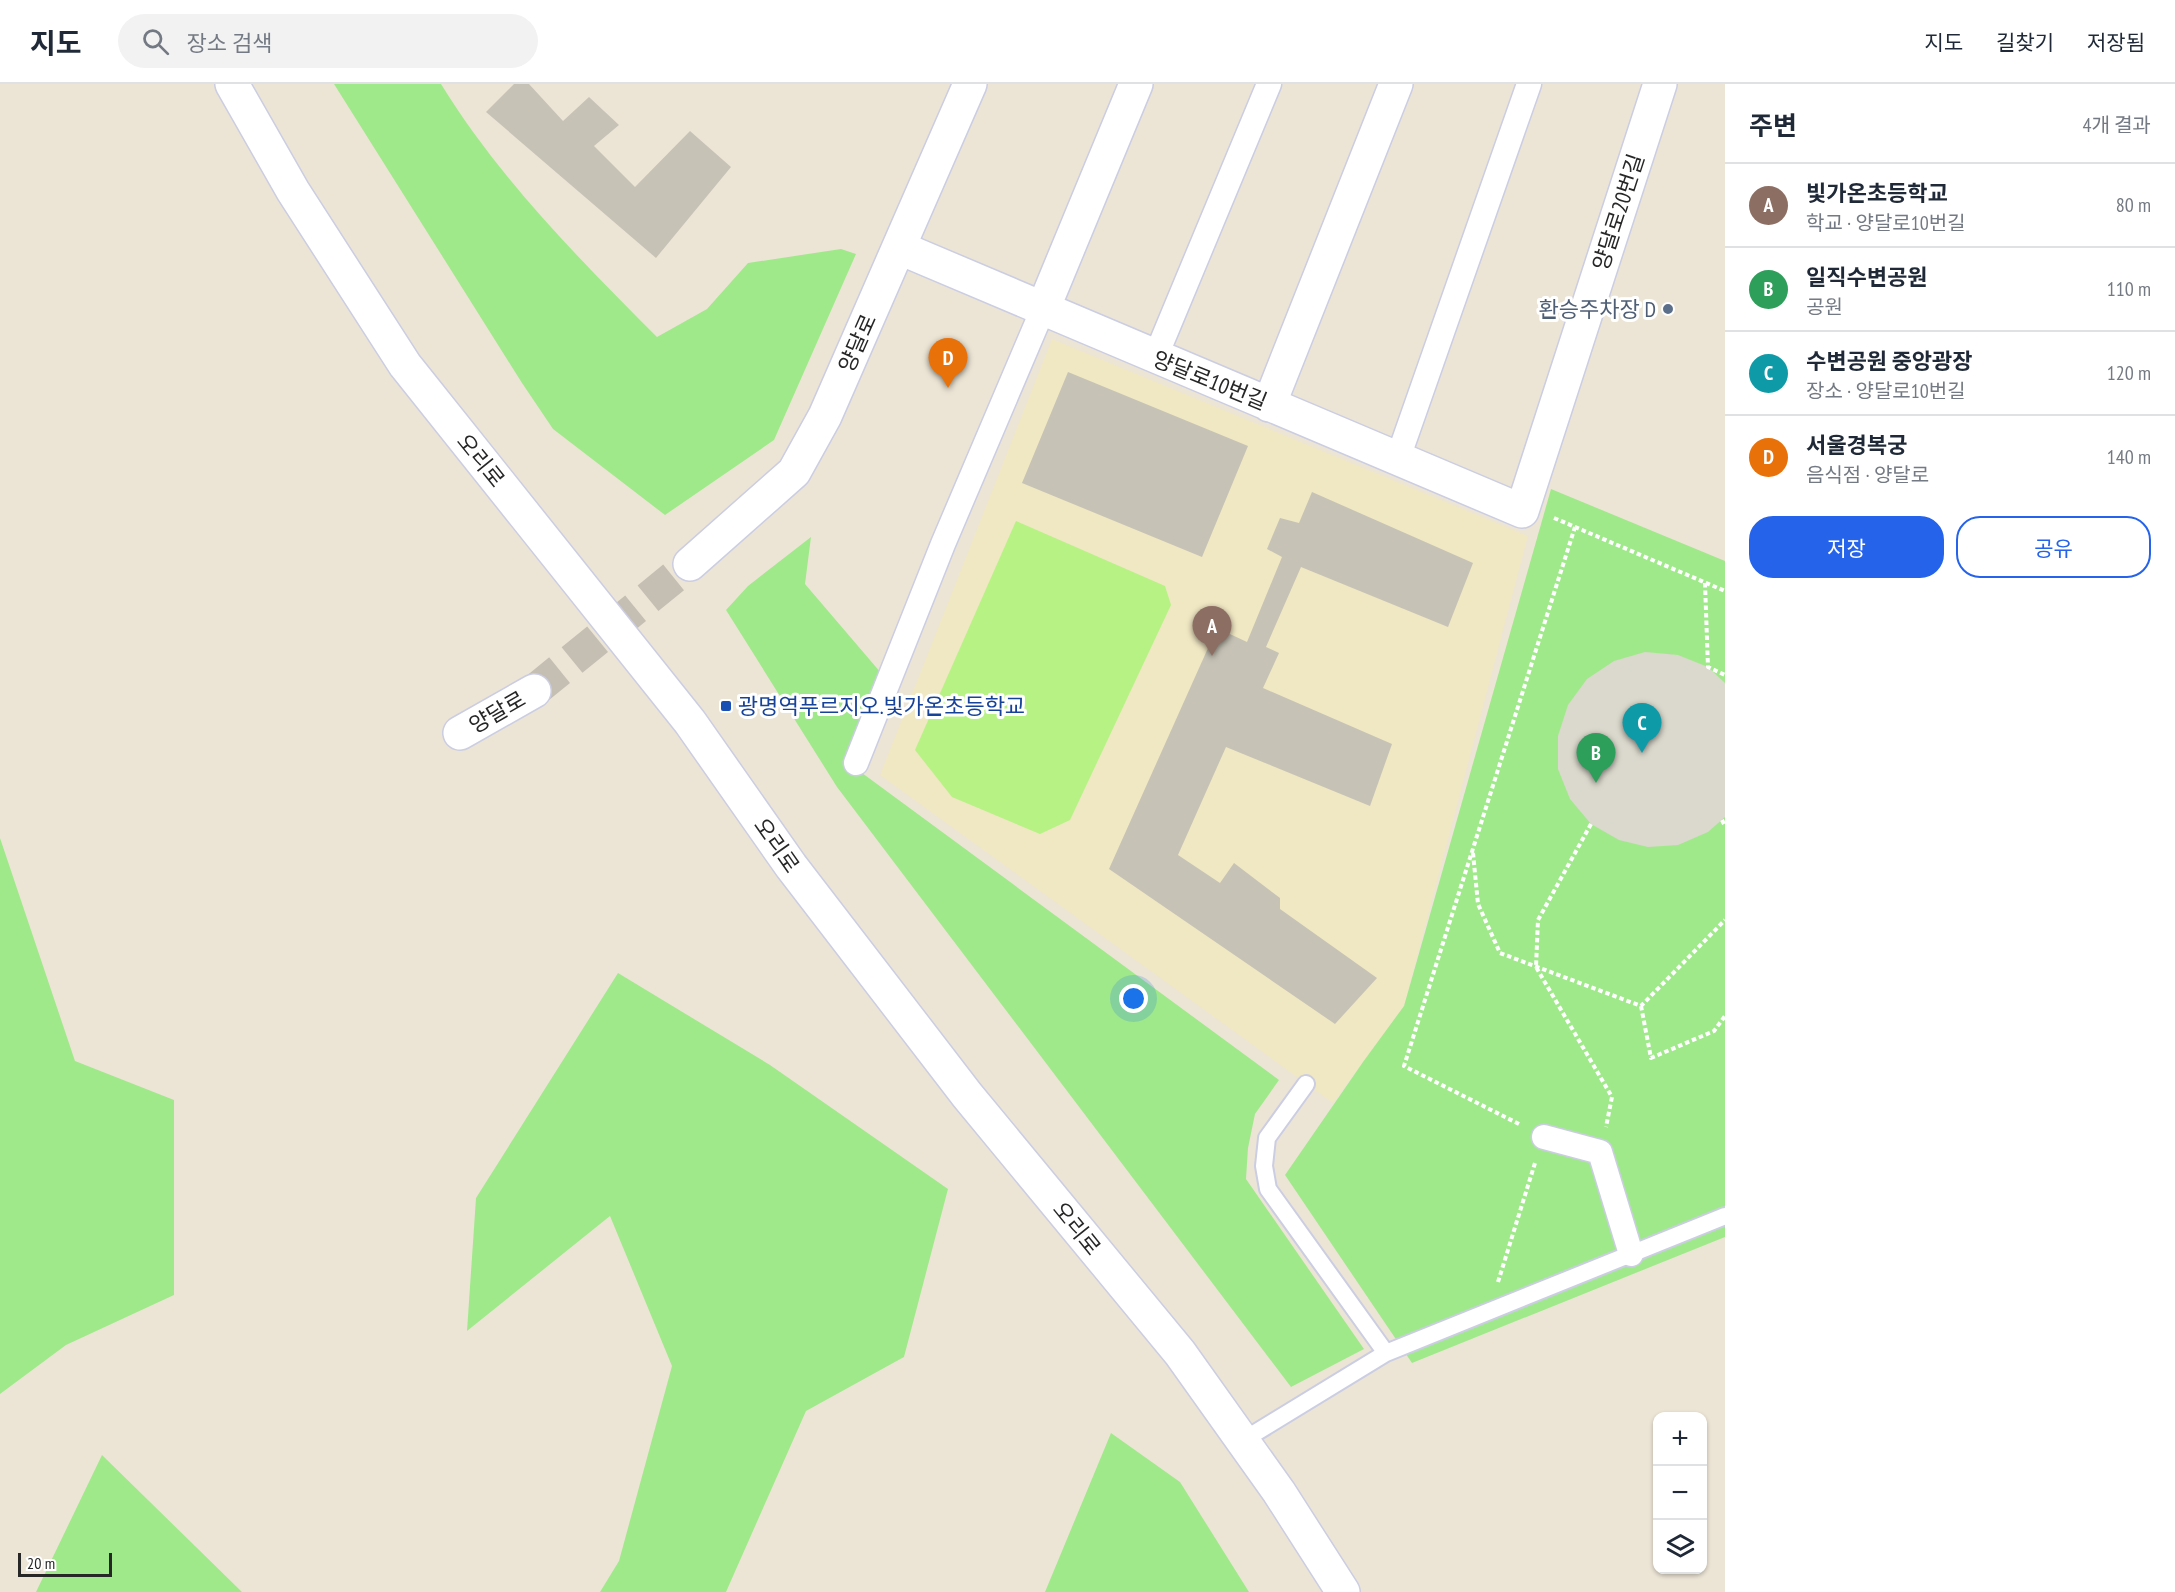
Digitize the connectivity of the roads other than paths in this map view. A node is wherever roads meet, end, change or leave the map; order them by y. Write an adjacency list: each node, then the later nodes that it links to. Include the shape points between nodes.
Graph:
1 (232, 84): 23 (street, 오리로, via 293,191 405,365 690,722 791,867 967,1095 1180,1353)
2 (970, 84): 8 (street, 양달로)
3 (1136, 84): 9 (street)
4 (1269, 84): 10 (street)
5 (1396, 84): 11 (street)
6 (1529, 84): 12 (street)
7 (1660, 84): 13 (street, 양달로20번길)
8 (900, 248): 9 (street, 양달로10번길); 14 (street, 양달로, via 825,416 794,472)
9 (1043, 309): 10 (street, 양달로10번길); 17 (street)
10 (1155, 358): 11 (street, 양달로10번길)
11 (1269, 405): 12 (street, 양달로10번길)
12 (1398, 458): 13 (street, 양달로10번길)
13 (1536, 514)
14 (690, 564)
15 (534, 691): 16 (street, 양달로)
16 (460, 733)
17 (856, 763)
18 (1306, 1084): 22 (lane, via 1267,1138 1264,1166 1268,1189)
19 (1544, 1137): 21 (street, via 1600,1152)
20 (1725, 1216): 21 (lane)
21 (1631, 1254): 22 (lane)
22 (1386, 1353): 23 (lane)
23 (1242, 1441): 24 (street, 오리로)
24 (1343, 1592)

